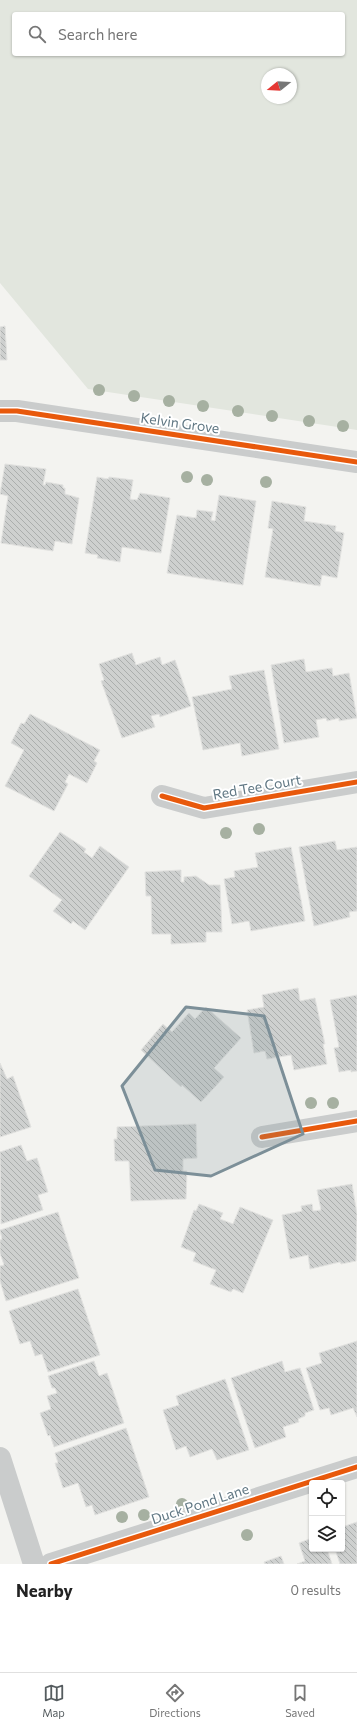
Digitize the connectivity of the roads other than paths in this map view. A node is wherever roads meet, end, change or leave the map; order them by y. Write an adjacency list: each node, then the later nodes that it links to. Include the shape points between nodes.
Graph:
1 (0, 411): 2 (street, Kelvin Grove, via 17,411)
2 (357, 462)
3 (357, 782): 4 (street, Red Tee Court, via 204,808)
4 (162, 796)
5 (357, 1121): 6 (street)
6 (262, 1137)
7 (0, 1458): 9 (street)
8 (357, 1467): 10 (street, Duck Pond Lane)
9 (34, 1564)
10 (51, 1564)

